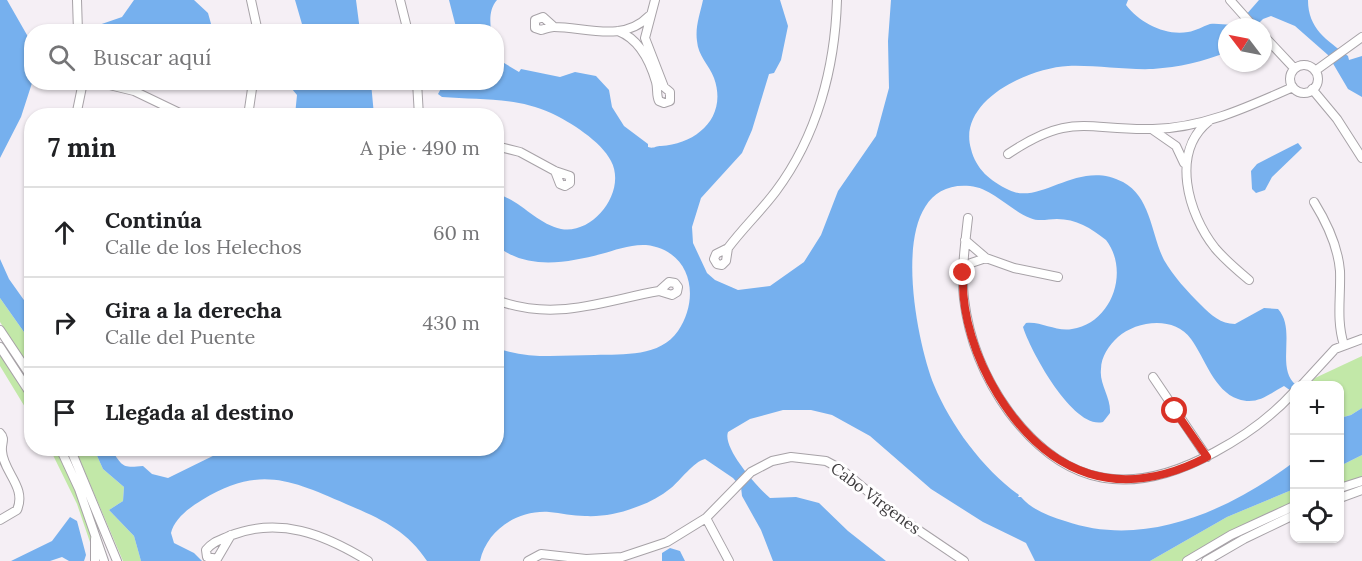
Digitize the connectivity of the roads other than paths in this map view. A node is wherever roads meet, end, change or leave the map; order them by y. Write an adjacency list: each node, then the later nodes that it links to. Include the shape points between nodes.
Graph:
1 (77, 0): 9 (street)
2 (251, 0): 10 (street)
3 (400, 0): 11 (street)
4 (655, 0): 7 (street)
5 (835, 0): 40 (street, via 830,68 806,140 777,190)
6 (1230, 0): 8 (street)
7 (650, 15): 13 (street, via 636,27); 15 (street)
8 (1246, 18)
9 (78, 24)
10 (256, 24)
11 (406, 24)
12 (553, 26): 13 (street, via 590,32)
13 (618, 31): 16 (street)
14 (1362, 37): 19 (street)
15 (645, 38): 16 (street); 16 (street, via 661,88)
16 (636, 43)
17 (1272, 45): 18 (street)
18 (1294, 68): 19 (street, via 1305,65); 20 (street, via 1290,80)
19 (1315, 71): 21 (street, via 1317,79)
20 (1293, 87): 21 (street, via 1302,92); 30 (street)
21 (1312, 89): 34 (street)
22 (81, 90): 26 (street)
23 (130, 90): 27 (street)
24 (252, 90): 28 (street)
25 (417, 90): 29 (street)
26 (78, 108)
27 (169, 108)
28 (249, 108)
29 (419, 108)
30 (1209, 121): 31 (street); 35 (street, via 1193,139)
31 (1153, 129): 33 (street, via 1068,126 1035,137); 35 (street, via 1176,146)
32 (504, 149): 36 (street, via 531,157)
33 (1008, 154)
34 (1362, 158)
35 (1185, 166): 44 (street, via 1194,206 1207,237)
36 (555, 171)
37 (1314, 202): 49 (street, via 1330,231 1338,257 1338,325)
38 (968, 218): 39 (street)
39 (965, 240): 41 (street); 42 (street)
40 (728, 248)
41 (986, 258): 42 (street, via 971,263); 43 (street)
42 (963, 273): 60 (street, via 967,318 989,380 1023,429 1051,456 1088,474 1129,480 1176,472)
43 (1058, 277)
44 (1250, 280)
45 (659, 291): 46 (street, via 568,309 532,309)
46 (504, 302)
47 (0, 330): 51 (street)
48 (1362, 339): 49 (street)
49 (1344, 345): 53 (street, via 1326,356)
50 (0, 347): 54 (street)
51 (24, 366)
52 (1153, 376): 60 (street)
53 (1305, 381)
54 (24, 384)
55 (1290, 396): 60 (street, via 1251,430)
56 (0, 433): 57 (street, via 4,440)
57 (1, 451): 68 (street, via 20,497 17,510)
58 (63, 456): 69 (street)
59 (73, 456): 74 (street)
60 (1207, 457)
61 (1362, 481): 62 (street)
62 (1344, 487)
63 (1362, 491): 64 (street)
64 (1344, 496)
65 (1290, 508): 79 (street)
66 (1290, 517): 80 (street)
67 (706, 518): 71 (street, Cabo Vírgenes, via 667,542); 77 (street); 78 (street, Cabo Vírgenes, via 751,472 772,461 791,457 826,461)
68 (0, 520)
69 (94, 530): 72 (street); 73 (street)
70 (231, 535): 75 (street, via 249,528 281,526 316,536)
71 (622, 559): 76 (street, Cabo Vírgenes, via 541,554)
72 (94, 561)
73 (104, 561)
74 (116, 561)
75 (369, 561)
76 (528, 561)
77 (729, 561)
78 (964, 561)
79 (1187, 561)
80 (1206, 561)

